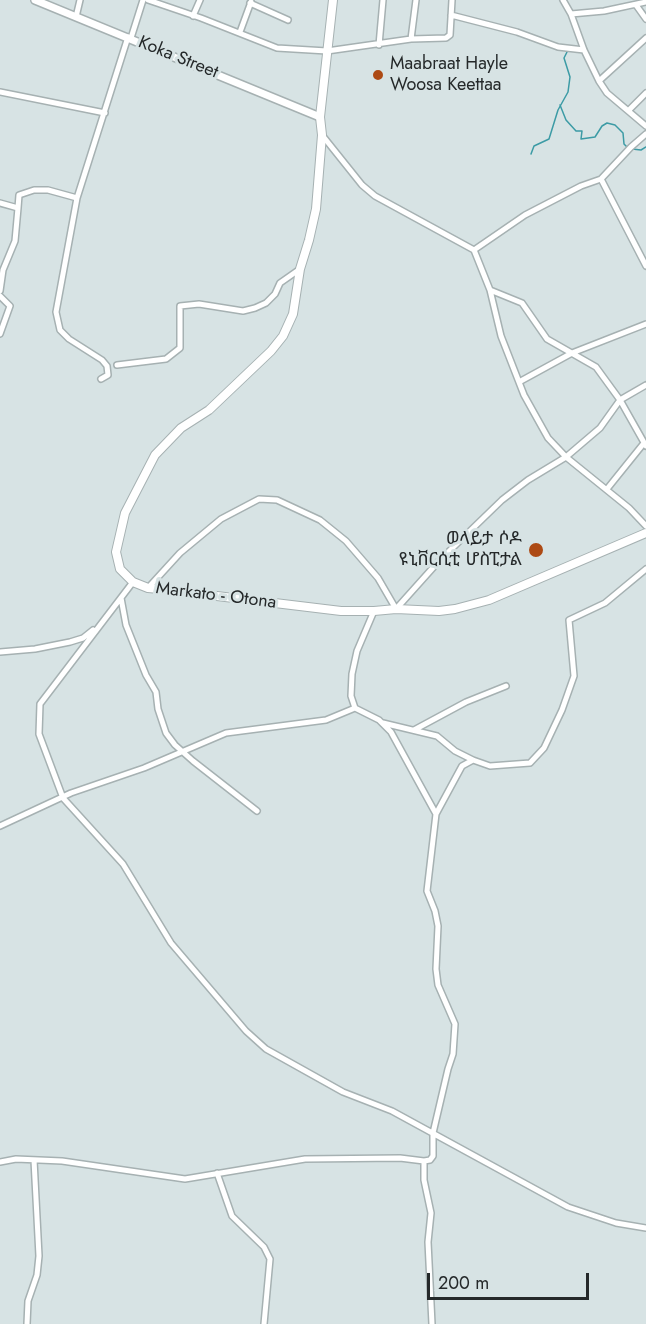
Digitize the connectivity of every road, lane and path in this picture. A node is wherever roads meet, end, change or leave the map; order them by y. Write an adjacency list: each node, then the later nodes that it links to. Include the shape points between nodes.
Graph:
1 (35, 0): 16 (main road, Koka Street)
2 (80, 0): 16 (street)
3 (143, 0): 21 (street)
4 (148, 0): 17 (street)
5 (200, 0): 17 (street)
6 (333, 0): 26 (main road, Markato - Otona)
7 (383, 0): 24 (street)
8 (416, 0): 23 (street)
9 (452, 0): 15 (street)
10 (562, 0): 14 (street)
11 (251, 2): 19 (street); 20 (street)
12 (646, 3): 13 (street)
13 (636, 5): 14 (street); 18 (street)
14 (571, 14): 25 (street)
15 (451, 15): 23 (street, via 448,37); 25 (street, via 564,48)
16 (76, 16): 21 (main road, Koka Street)
17 (193, 16): 20 (street)
18 (646, 19)
19 (288, 20)
20 (240, 32): 26 (street, via 277,48)
21 (129, 38): 31 (street); 32 (main road, Koka Street)
22 (646, 38): 27 (street)
23 (411, 39): 24 (street)
24 (380, 45): 26 (street)
25 (584, 50): 27 (street)
26 (327, 51): 32 (main road, Markato - Otona)
27 (599, 81): 30 (street, via 607,93)
28 (0, 92): 31 (street)
29 (646, 93): 30 (street)
30 (629, 110): 33 (street)
31 (105, 113): 37 (street)
32 (320, 117): 35 (main road, Markato - Otona)
33 (646, 126)
34 (646, 134): 36 (street)
35 (322, 135): 40 (street, via 375,196); 43 (main road, Markato - Otona, via 316,209)
36 (601, 179): 40 (street, via 525,215); 41 (street)
37 (77, 198): 39 (street, via 48,189 34,190 19,195); 52 (street, via 56,319 69,339 107,366 108,375)
38 (0, 203): 39 (street)
39 (18, 208): 44 (street, via 15,241)
40 (474, 250): 45 (street)
41 (644, 257): 42 (street)
42 (646, 266)
43 (300, 269): 51 (street, via 280,283 266,303 255,308 243,311 199,304 180,306 180,348 166,359); 61 (main road, Markato - Otona, via 293,314 283,336 209,410 181,428 155,455 125,513 116,552 120,569)
44 (1, 270): 46 (street)
45 (490, 290): 50 (street, via 522,303 547,339); 53 (street, via 501,336)
46 (0, 291)
47 (0, 296): 49 (street, via 9,306)
48 (646, 324): 50 (street)
49 (0, 334)
50 (572, 353): 53 (street); 55 (street, via 596,367)
51 (117, 365)
52 (101, 379)
53 (519, 382): 57 (street, via 548,438)
54 (646, 385): 55 (street)
55 (620, 399): 56 (street); 57 (street, via 600,428)
56 (645, 444): 58 (street)
57 (566, 457): 58 (street); 64 (street, via 502,500)
58 (607, 489): 59 (street)
59 (646, 532): 64 (main road, Markato - Otona, via 489,600 447,610)
60 (646, 569): 73 (street, via 605,603 569,620 574,676 544,748 530,763 490,766)
61 (133, 582): 62 (main road, Markato - Otona); 63 (street)
62 (148, 588): 64 (street, via 180,553 220,519 259,499 277,500 320,520 346,541 378,578); 65 (main road, Markato - Otona, via 341,611)
63 (121, 598): 66 (street); 72 (street, via 126,625 156,692 166,733)
64 (396, 609): 65 (main road, Markato - Otona)
65 (374, 611): 69 (street, via 352,674)
66 (97, 627): 67 (street, via 70,642); 74 (street, via 40,704 39,734)
67 (0, 652)
68 (506, 686): 71 (street)
69 (355, 708): 70 (street); 72 (street, via 326,720 226,733)
70 (381, 722): 71 (street); 76 (street, via 405,754)
71 (414, 730): 73 (street, via 437,736)
72 (181, 751): 74 (street); 75 (street)
73 (473, 760): 76 (street, via 462,766)
74 (63, 798): 77 (street); 78 (street, via 123,864 171,942 246,1031 266,1049 343,1092 392,1111)
75 (257, 811)
76 (436, 814): 78 (street, via 427,891 438,926 438,985 455,1024 453,1054)
77 (0, 826)
78 (433, 1133): 80 (street, via 433,1156); 83 (street, via 568,1207)
79 (34, 1160): 81 (street); 82 (street, via 185,1179); 84 (street, via 39,1256 28,1301)
80 (424, 1161): 82 (street, via 305,1159); 86 (street, via 431,1213 428,1242)
81 (0, 1162)
82 (217, 1173): 85 (street, via 232,1216 270,1259)
83 (646, 1228)
84 (27, 1324)
85 (264, 1324)
86 (432, 1324)

